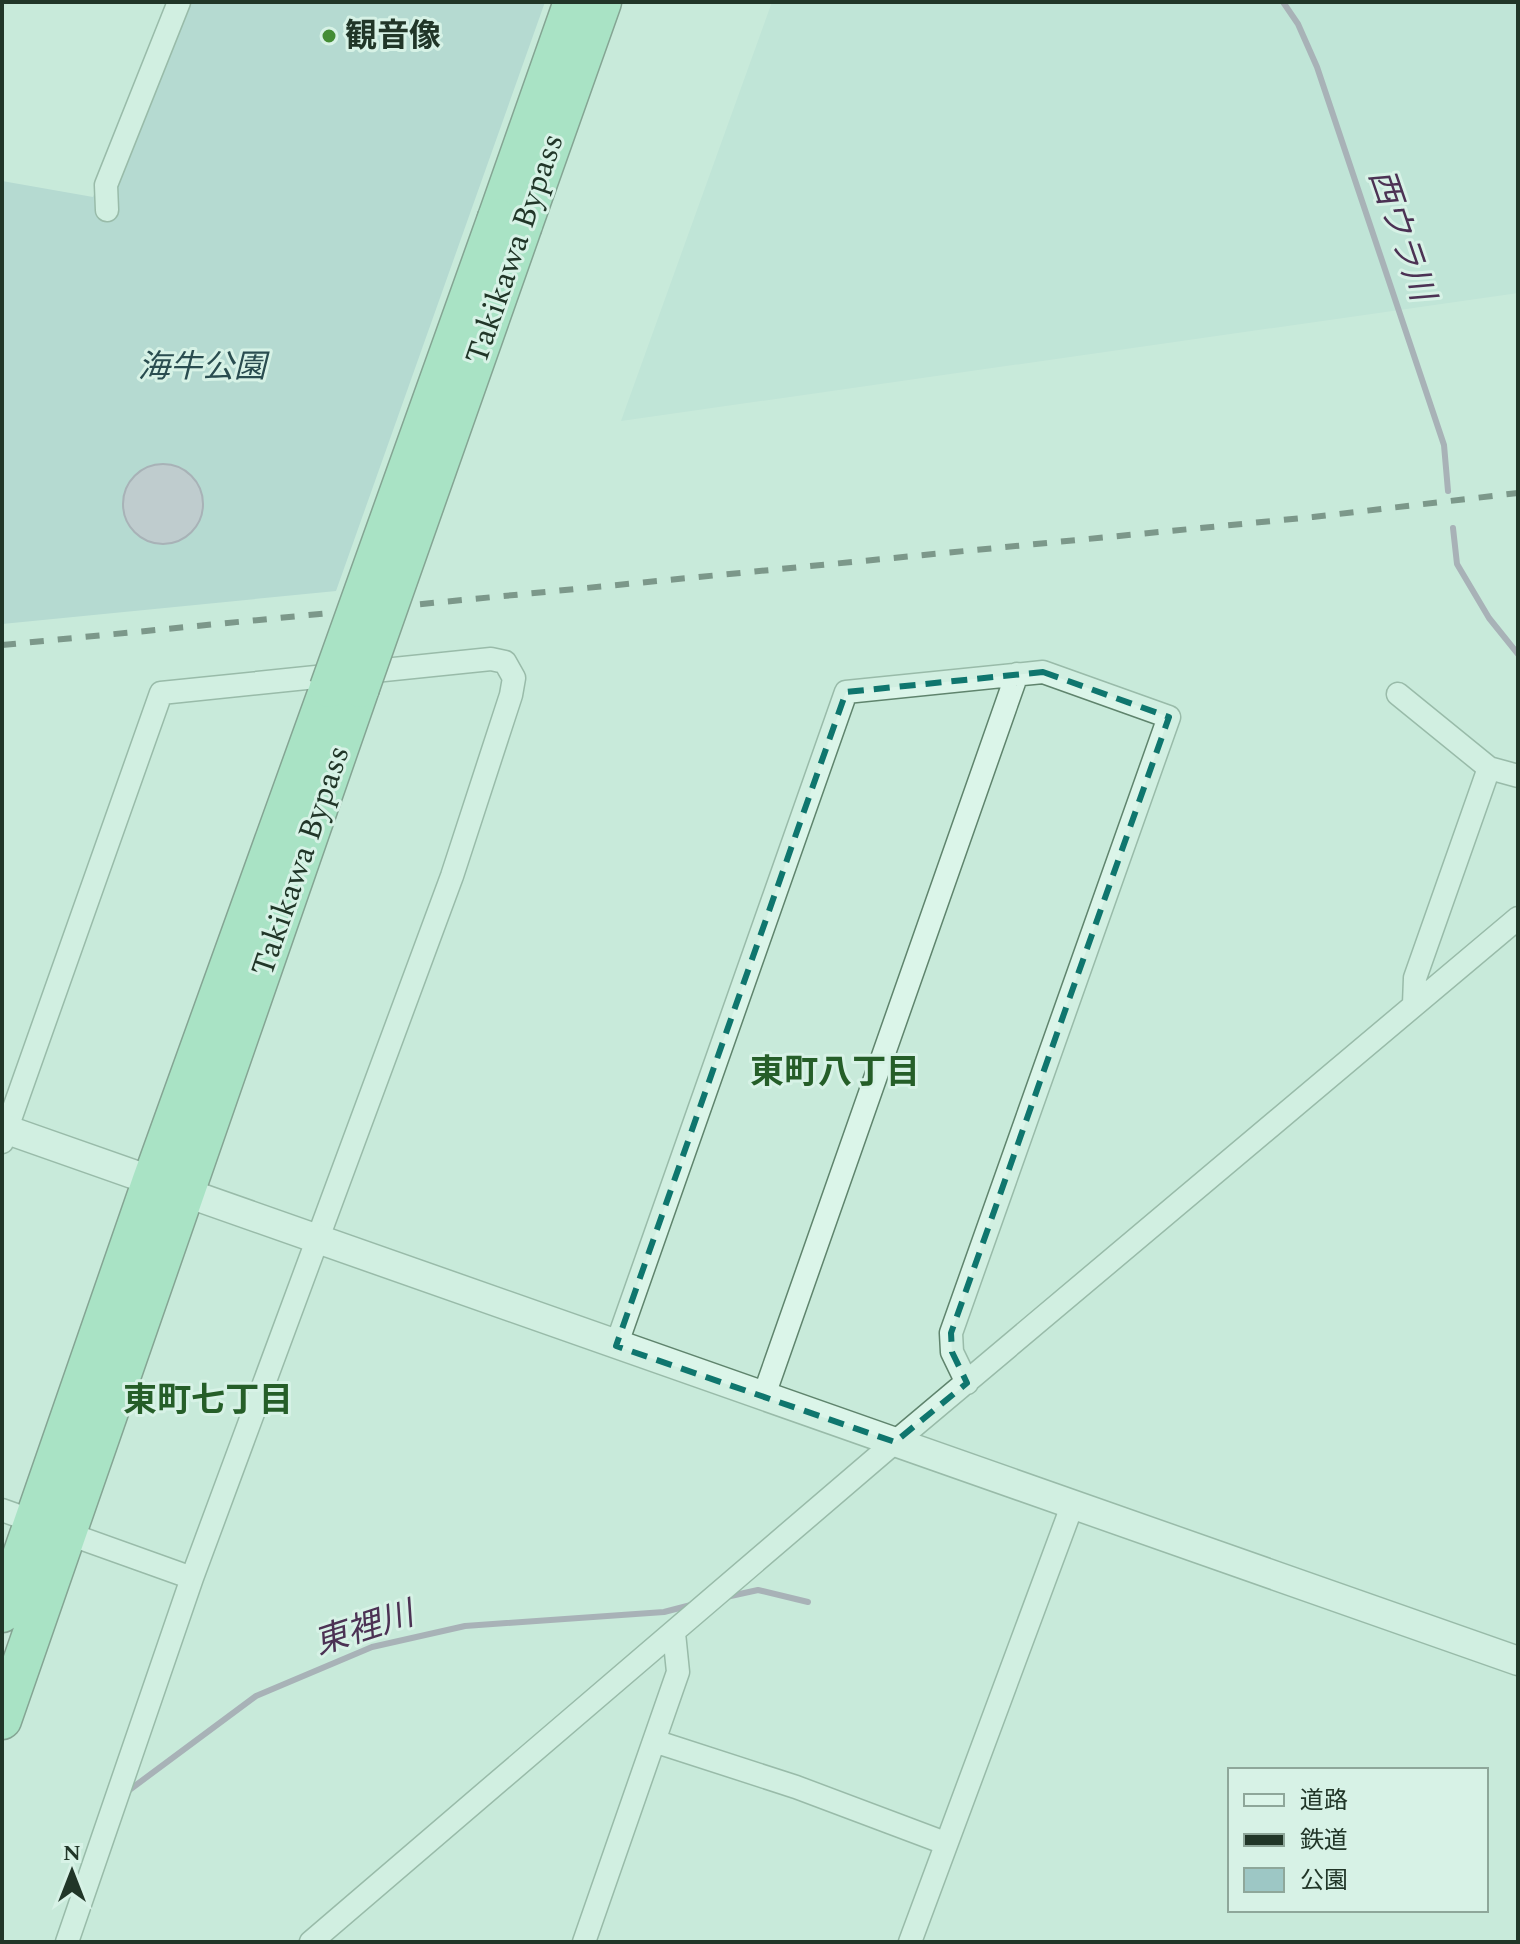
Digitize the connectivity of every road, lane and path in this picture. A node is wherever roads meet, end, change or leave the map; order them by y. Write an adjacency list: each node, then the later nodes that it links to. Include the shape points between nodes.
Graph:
1 (179, 2): 4 (street, via 106,185)
2 (573, 2): 5 (highway, Takikawa Bypass)
3 (602, 2): 5 (highway, Takikawa Bypass)
4 (107, 210)
5 (510, 221): 13 (highway, Takikawa Bypass, bridge)
6 (1017, 674): 15 (street, via 846,692); 16 (street, via 1043,672 1169,717 951,1333 952,1352); 17 (street)
7 (1398, 694): 8 (street)
8 (1489, 768): 9 (street); 11 (street, via 1415,978)
9 (1518, 776)
10 (1518, 918): 11 (street)
11 (1414, 1004): 16 (street)
12 (4, 1133): 13 (street); 14 (street, via 161,693 491,659 505,662 514,678 511,695 452,876)
13 (170, 1186): 14 (street); 20 (highway, Takikawa Bypass)
14 (318, 1238): 15 (street); 21 (street)
15 (616, 1346): 17 (street)
16 (967, 1383): 18 (street)
17 (763, 1398): 18 (street)
18 (895, 1442): 19 (street); 23 (street)
19 (1072, 1506): 24 (street); 27 (street)
20 (34, 1523): 21 (street); 22 (highway, Takikawa Bypass); 25 (highway, Takikawa Bypass)
21 (192, 1578): 28 (street)
22 (2, 1613)
23 (674, 1633): 26 (street, via 678,1672); 29 (street)
24 (1518, 1661)
25 (2, 1720)
26 (654, 1741): 27 (street); 30 (street)
27 (945, 1843): 31 (street)
28 (67, 1942)
29 (311, 1942)
30 (584, 1942)
31 (910, 1942)

